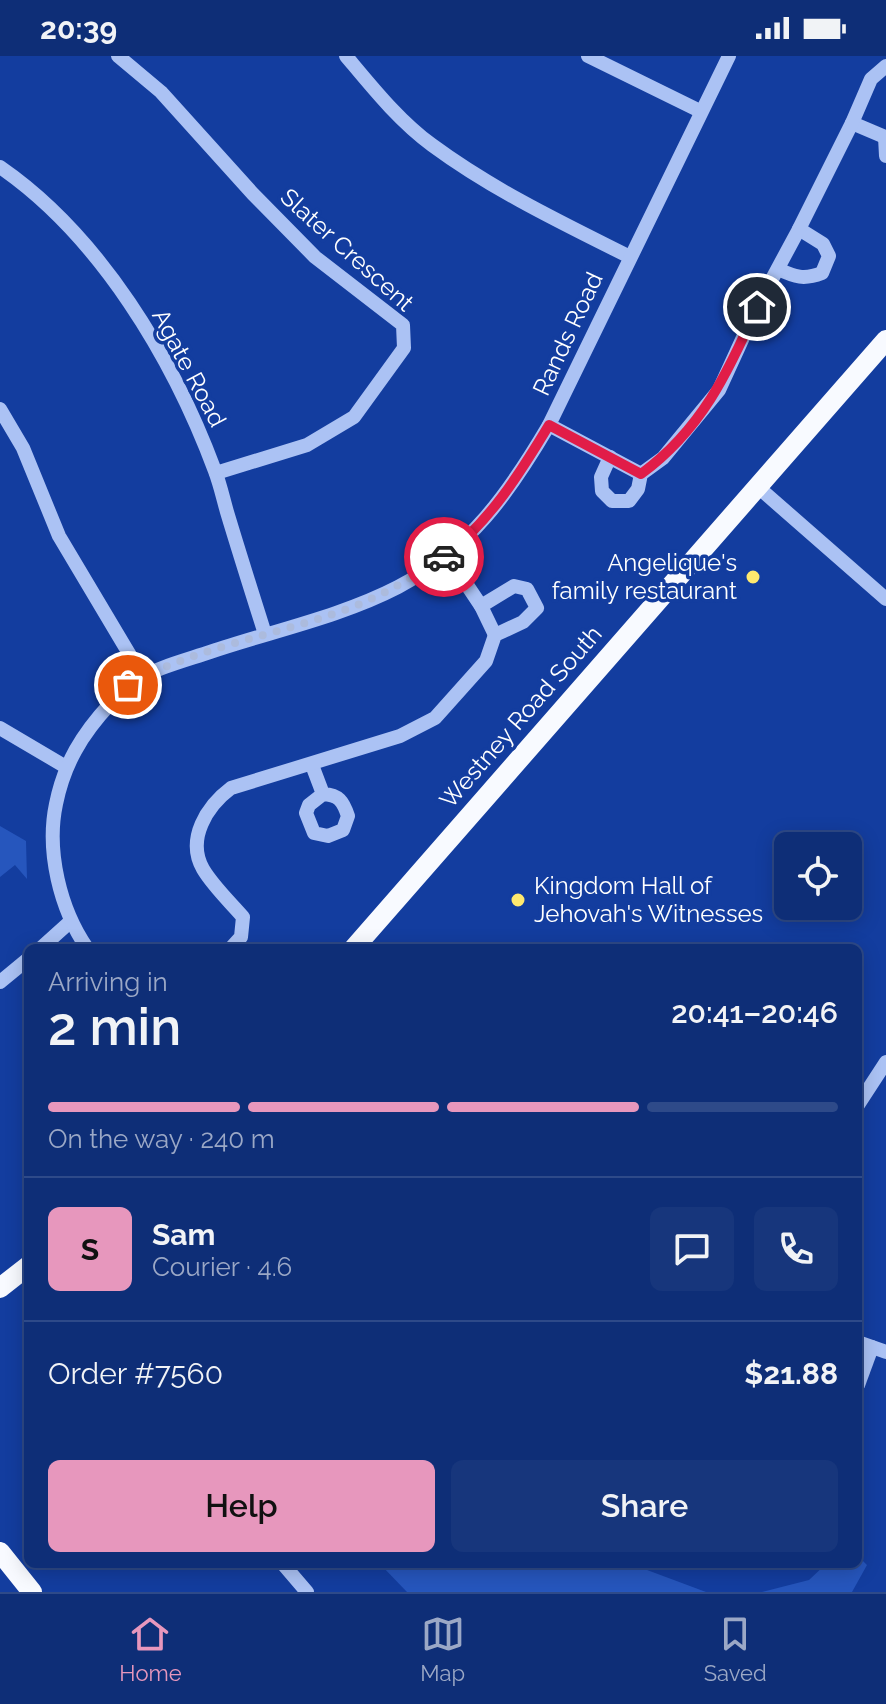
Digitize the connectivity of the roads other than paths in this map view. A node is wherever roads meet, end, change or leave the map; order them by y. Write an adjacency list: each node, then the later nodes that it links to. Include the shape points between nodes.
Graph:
1 (118, 56): 18 (street, Slater Crescent, via 161,92 315,257 403,325 404,348 354,417 307,445)
2 (346, 56): 12 (street, via 430,143 517,201)
3 (588, 56): 6 (street)
4 (729, 56): 6 (street, Rands Road)
5 (886, 66): 7 (street, via 871,79)
6 (700, 111): 12 (street, Rands Road)
7 (852, 123): 8 (street); 11 (street)
8 (885, 137): 9 (street)
9 (886, 156)
10 (0, 167): 18 (street, Agate Road, via 76,236 121,290 186,400)
11 (799, 229): 13 (street); 13 (street, via 823,244 829,256 822,273 794,277)
12 (630, 257): 16 (street, Rands Road)
13 (778, 269): 19 (street, via 719,390 663,458)
14 (886, 340): 20 (main road, Westney Road South)
15 (0, 409): 26 (street, via 23,448 59,536)
16 (549, 425): 17 (street); 21 (street, Rands Road, via 514,484)
17 (610, 457): 19 (street); 19 (street, via 601,477 602,491 612,501 629,501)
18 (216, 473): 24 (street, Agate Road)
19 (641, 474)
20 (758, 487): 22 (street); 35 (main road, Westney Road South)
21 (447, 555): 23 (street); 24 (street, Rands Road, via 400,586)
22 (886, 599)
23 (481, 606): 25 (street); 25 (street, via 514,586 527,589 537,608 523,622)
24 (265, 634): 26 (street, Rands Road)
25 (495, 635): 28 (street, via 486,661 435,718 400,736)
26 (143, 677): 29 (street, Rands Road, via 128,685 88,727)
27 (0, 728): 29 (street)
28 (312, 765): 30 (street); 34 (street, via 231,788 216,800 198,832 202,868 243,917 241,937)
29 (66, 767): 31 (street, Rands Road, via 54,815 54,844)
30 (323, 794)
31 (71, 921): 32 (street); 33 (street, Rands Road)
32 (45, 944)
33 (85, 944)
34 (235, 944)
35 (358, 944)
36 (24, 962): 37 (street)
37 (0, 982)
38 (886, 1062): 39 (street)
39 (862, 1099)
40 (24, 1269): 41 (main road)
41 (0, 1288)
42 (872, 1347): 43 (street)
43 (862, 1374)
44 (0, 1552): 46 (main road)
45 (286, 1568): 47 (street)
46 (32, 1592)
47 (307, 1592)

